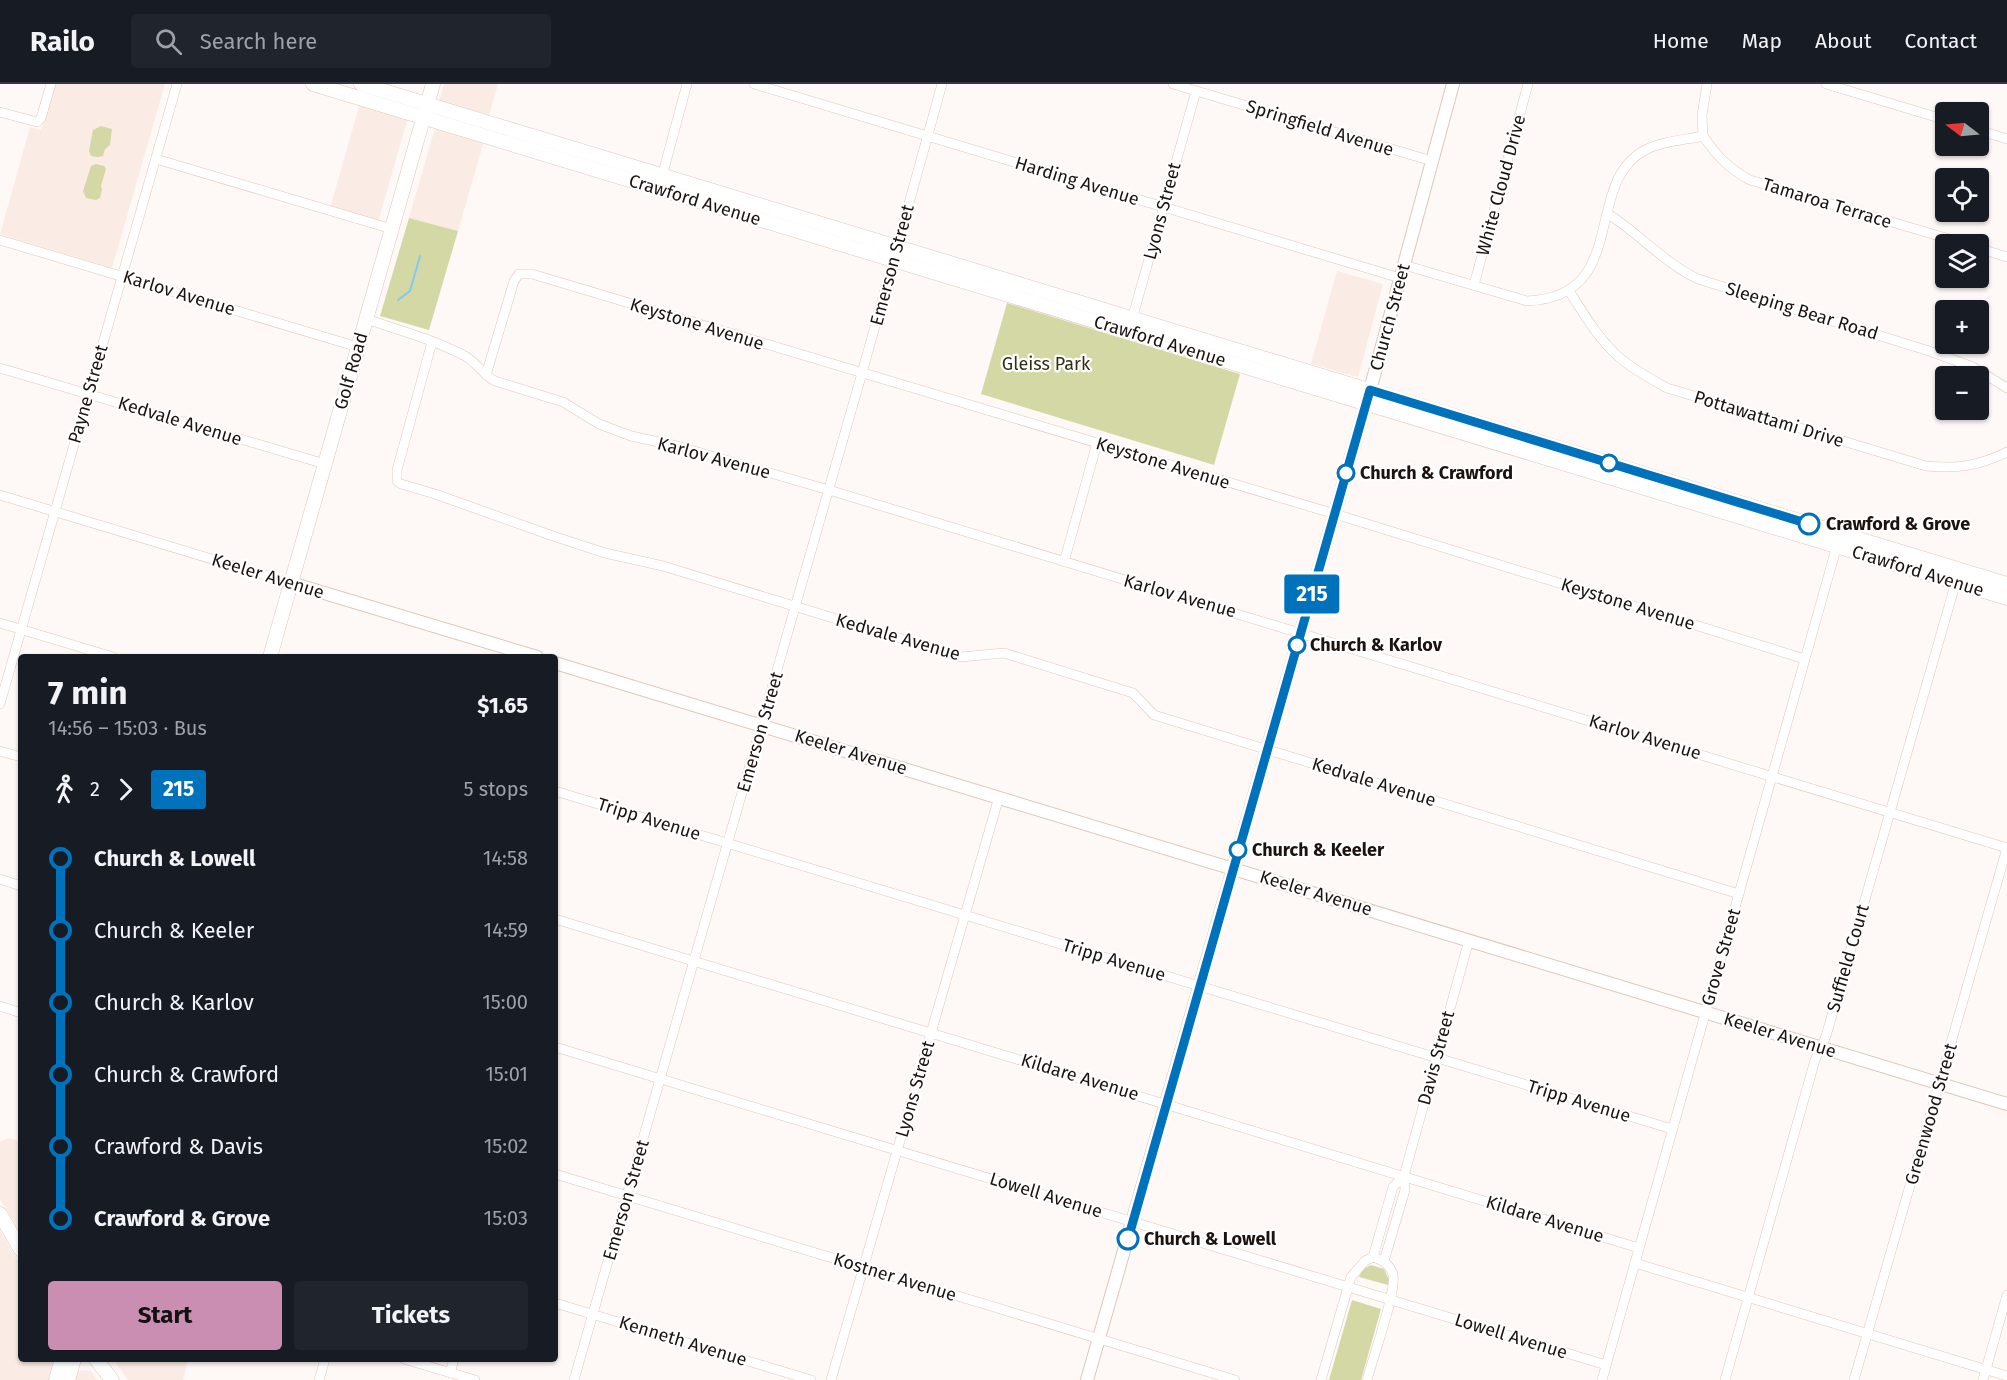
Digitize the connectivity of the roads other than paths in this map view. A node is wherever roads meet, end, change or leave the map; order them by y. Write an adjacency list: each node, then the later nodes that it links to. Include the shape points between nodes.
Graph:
1 (51, 84): 16 (street, via 37,122)
2 (177, 84): 22 (street, Payne Street)
3 (313, 84): 15 (main road, Crawford Avenue)
4 (361, 84): 15 (main road, Crawford Avenue)
5 (433, 84): 15 (main road, Golf Road)
6 (687, 84): 24 (street)
7 (754, 84): 20 (street, Harding Avenue)
8 (942, 84): 20 (street, Emerson Street)
9 (1173, 84): 14 (street, Springfield Avenue)
10 (1453, 84): 23 (street, Church Street)
11 (1528, 84): 36 (street, White Cloud Drive)
12 (1707, 84): 19 (street)
13 (1828, 84): 17 (street)
14 (1196, 91): 23 (street, Springfield Avenue); 25 (street, Lyons Street)
15 (426, 110): 24 (main road, Crawford Avenue); 27 (main road, Golf Road)
16 (0, 112)
17 (1935, 117)
18 (1989, 133): 21 (street)
19 (1703, 136): 26 (street, via 1660,145 1632,160 1615,186); 28 (street, Tamaroa Terrace, via 1724,163 1750,180)
20 (928, 137): 25 (street, Harding Avenue); 31 (street, Emerson Street)
21 (2007, 139)
22 (156, 159): 27 (street); 34 (street, Payne Street)
23 (1432, 161): 33 (street, Church Street)
24 (660, 182): 31 (main road, Crawford Avenue)
25 (1164, 207): 35 (street, Harding Avenue); 39 (street, Lyons Street)
26 (1608, 214): 37 (street, via 1594,259); 45 (street, Sleeping Bear Road, via 1669,262 1698,279 1929,351 1973,367)
27 (392, 229): 38 (main road, Golf Road)
28 (1935, 235)
29 (0, 240): 34 (street, Karlov Avenue)
30 (1989, 251): 32 (street)
31 (895, 253): 39 (main road, Crawford Avenue); 43 (street, Emerson Street)
32 (2007, 257)
33 (1404, 265): 35 (street, Church Street); 36 (street)
34 (122, 276): 41 (street, Karlov Avenue); 46 (street, Payne Street)
35 (1400, 278): 47 (street, Church Street)
36 (1474, 285): 37 (street, via 1527,301)
37 (1569, 291): 49 (street, Pottawattami Drive, via 1619,357 1667,388 1926,466 1966,467)
38 (366, 320): 40 (street, Karlov Avenue); 41 (main road, Golf Road)
39 (1131, 325): 47 (main road, Crawford Avenue)
40 (432, 342): 44 (street, Karlov Avenue, via 472,360); 61 (street, Kedvale Avenue, via 397,470 397,481 401,484 563,540 663,566)
41 (358, 347): 50 (main road, Golf Road)
42 (0, 368): 46 (street, Kedvale Avenue)
43 (862, 373): 44 (street, Keystone Avenue, via 532,274 519,274 512,285); 48 (street, Keystone Avenue); 51 (street, Emerson Street)
44 (486, 375): 51 (street, Karlov Avenue, via 563,402 618,432)
45 (2007, 388)
46 (88, 394): 50 (street, Kedvale Avenue); 53 (street, Payne Street)
47 (1368, 397): 54 (street, Church Street); 55 (main road, Crawford Avenue)
48 (1097, 443): 54 (street, Keystone Avenue); 56 (street)
49 (2007, 452)
50 (325, 464): 58 (main road, Golf Road)
51 (829, 490): 56 (street, Karlov Avenue); 61 (street, Emerson Street)
52 (0, 495): 53 (street, Keeler Avenue)
53 (54, 511): 58 (street, Keeler Avenue); 63 (street, Payne Street)
54 (1335, 514): 64 (street, Church Street); 68 (street, Keystone Avenue)
55 (1839, 540): 57 (main road, Crawford Avenue); 68 (street, Grove Street)
56 (1064, 562): 64 (street, Karlov Avenue)
57 (1957, 576): 59 (main road, Crawford Avenue); 60 (main road, Crawford Avenue); 78 (street, Suffield Court)
58 (291, 583): 66 (main road, Golf Road); 67 (street, Keeler Avenue)
59 (2007, 585)
60 (2007, 598)
61 (795, 608): 71 (street, Emerson Street); 72 (street, Kedvale Avenue, via 961,657 1004,653 1133,693 1154,715)
62 (0, 623): 63 (street)
63 (21, 630): 65 (street); 70 (street, Payne Street)
64 (1301, 632): 72 (street, Church Street); 75 (street, Karlov Avenue)
65 (102, 654)
66 (271, 654)
67 (522, 654)
68 (1805, 659): 75 (street, Grove Street)
69 (558, 664): 71 (street, Keeler Avenue)
70 (0, 704)
71 (762, 725): 77 (street, Keeler Avenue); 79 (street, Emerson Street)
72 (1267, 750): 81 (street, Church Street); 84 (street, Kedvale Avenue)
73 (0, 751): 74 (street)
74 (18, 756)
75 (1772, 776): 78 (street, Karlov Avenue); 84 (street, Grove Street)
76 (558, 792): 79 (street, Tripp Avenue)
77 (999, 797): 81 (street, Keeler Avenue); 85 (street, Lyons Street)
78 (1890, 812): 80 (street, Karlov Avenue); 95 (street, Suffield Court)
79 (728, 843): 85 (street, Tripp Avenue); 88 (street, Emerson Street)
80 (2007, 848): 98 (street, Greenwood Street)
81 (1234, 868): 87 (street, Keeler Avenue); 89 (street, Church Street)
82 (0, 879): 83 (street)
83 (18, 885)
84 (1739, 894): 92 (street, Grove Street)
85 (965, 915): 89 (street, Tripp Avenue); 93 (street, Lyons Street)
86 (558, 920): 88 (street, Kildare Avenue)
87 (1469, 940): 92 (street, Keeler Avenue); 96 (street, Davis Street)
88 (694, 961): 93 (street, Kildare Avenue); 97 (street, Emerson Street)
89 (1200, 986): 96 (street, Tripp Avenue); 99 (street, Church Street)
90 (0, 1006): 91 (street)
91 (18, 1012)
92 (1705, 1012): 95 (street, Keeler Avenue); 101 (street, Grove Street)
93 (931, 1032): 99 (street, Kildare Avenue); 102 (street, Lyons Street)
94 (558, 1048): 97 (street, Lowell Avenue)
95 (1821, 1048): 98 (street, Keeler Avenue); 116 (street, Suffield Court)
96 (1436, 1058): 101 (street, Tripp Avenue); 104 (street, Davis Street)
97 (660, 1078): 102 (street, Lowell Avenue); 105 (street, Emerson Street)
98 (1940, 1083): 100 (street, Keeler Avenue); 120 (street, Greenwood Street)
99 (1166, 1104): 104 (street, Kildare Avenue); 107 (street, Church Street)
100 (2007, 1104)
101 (1672, 1129): 109 (street, Grove Street)
102 (898, 1150): 107 (street, Lowell Avenue); 113 (street, Lyons Street)
103 (558, 1175): 105 (street, Kostner Avenue)
104 (1404, 1176): 109 (street, Kildare Avenue); 110 (street, Davis Street, via 1393,1188); 111 (street, Davis Street, via 1405,1190)
105 (627, 1196): 113 (street, Kostner Avenue); 119 (street, Emerson Street)
106 (0, 1214): 108 (main road)
107 (1132, 1221): 114 (street, Lowell Avenue); 121 (street, Church Street)
108 (18, 1245)
109 (1639, 1248): 112 (street, Grove Street)
110 (1373, 1257): 111 (street); 114 (street, Davis Street, via 1357,1268)
111 (1384, 1261): 117 (street, via 1394,1276)
112 (1635, 1263): 116 (street); 128 (street, Grove Street)
113 (864, 1268): 121 (street, Kostner Avenue); 139 (street, Lyons Street)
114 (1348, 1287): 117 (street, Lowell Avenue); 142 (street, Davis Street)
115 (2007, 1295): 129 (street)
116 (1749, 1296): 120 (street); 145 (street, Suffield Court)
117 (1390, 1299): 128 (street, Lowell Avenue); 143 (street)
118 (558, 1304): 119 (street, Kenneth Avenue)
119 (593, 1314): 137 (street, Emerson Street); 138 (street, Kenneth Avenue)
120 (1867, 1333): 129 (street); 146 (street, Greenwood Street)
121 (1099, 1339): 140 (street, Church Street); 141 (street, Kostner Avenue)
122 (61, 1362): 132 (main road)
123 (73, 1362): 133 (main road)
124 (98, 1362): 134 (main road)
125 (324, 1362): 135 (street)
126 (414, 1362): 130 (street)
127 (453, 1362): 130 (street)
128 (1606, 1365): 144 (street, Grove Street)
129 (1986, 1370): 131 (street); 147 (street)
130 (450, 1373): 136 (street)
131 (2007, 1376)
132 (56, 1380)
133 (68, 1380)
134 (112, 1380)
135 (319, 1380)
136 (475, 1380)
137 (574, 1380)
138 (811, 1380)
139 (831, 1380)
140 (1087, 1380)
141 (1235, 1380)
142 (1321, 1380)
143 (1367, 1380)
144 (1602, 1380)
145 (1725, 1380)
146 (1854, 1380)
147 (1983, 1380)

